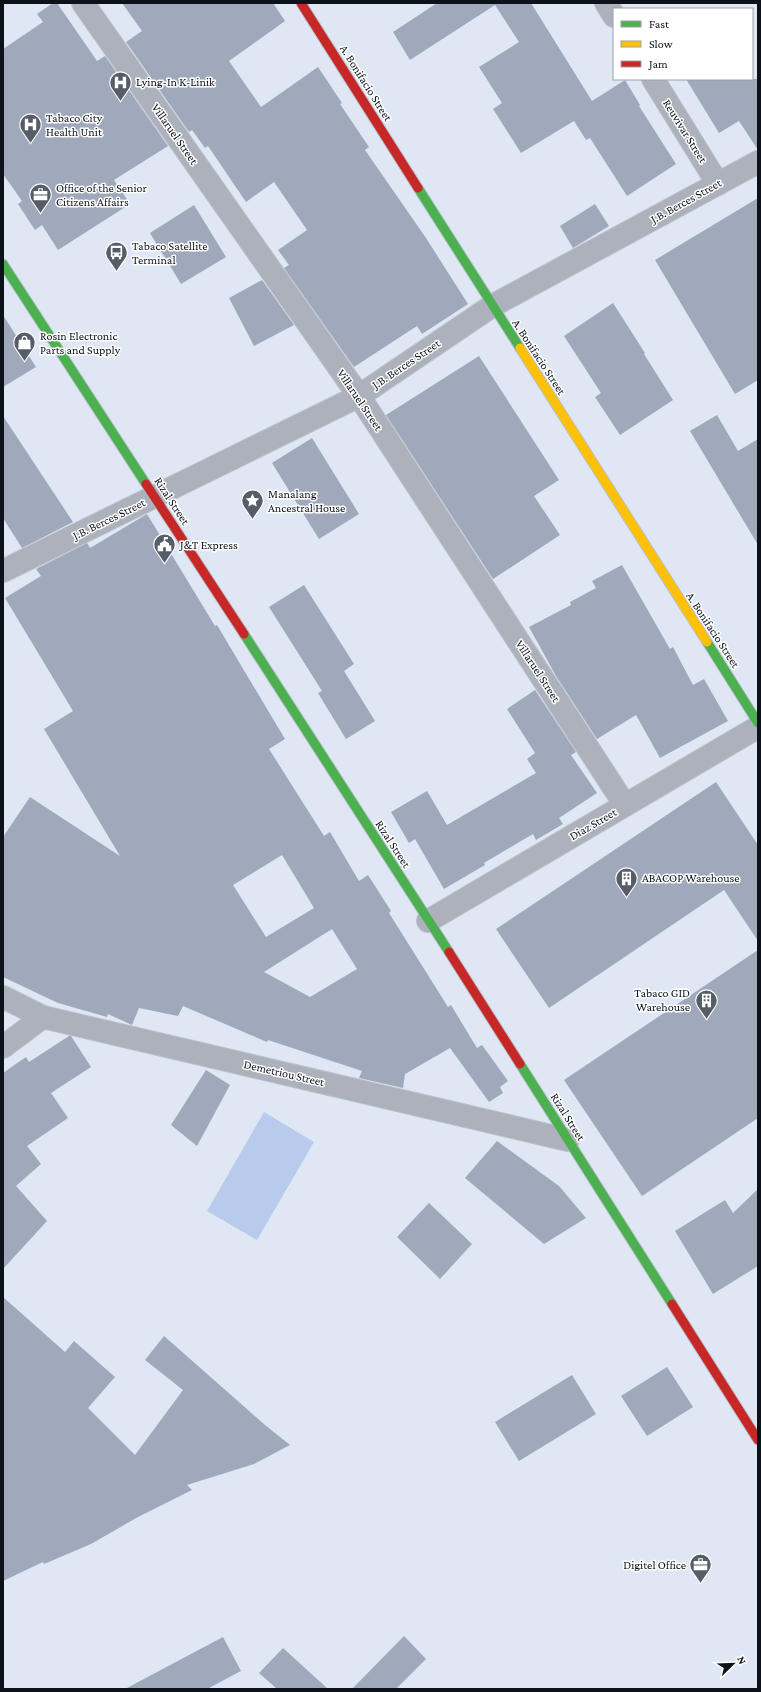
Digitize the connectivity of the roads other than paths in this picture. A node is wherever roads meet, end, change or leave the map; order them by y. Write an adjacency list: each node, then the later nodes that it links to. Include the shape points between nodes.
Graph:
1 (83, 3): 10 (street, Villaruel Street)
2 (301, 3): 9 (main road, A. Bonifacio Street)
3 (606, 3): 4 (street)
4 (613, 14)
5 (654, 80): 7 (street, Reuvivar Street)
6 (758, 162): 7 (street, J.B. Berces Street)
7 (718, 184): 9 (street, J.B. Berces Street)
8 (3, 264): 11 (main road, Rizal Street)
9 (492, 306): 10 (street, J.B. Berces Street); 13 (main road, A. Bonifacio Street)
10 (359, 396): 11 (street, J.B. Berces Street); 15 (street, Villaruel Street)
11 (155, 496): 12 (street, J.B. Berces Street); 16 (main road, Rizal Street)
12 (3, 572)
13 (758, 723)
14 (758, 727): 15 (street, Diaz Street)
15 (625, 805): 16 (street, Diaz Street)
16 (428, 921): 20 (main road, Rizal Street)
17 (3, 997): 18 (street, Demetriou Street)
18 (43, 1017): 19 (street); 20 (street, Demetriou Street)
19 (3, 1047)
20 (568, 1140): 21 (main road, Rizal Street)
21 (758, 1440)

